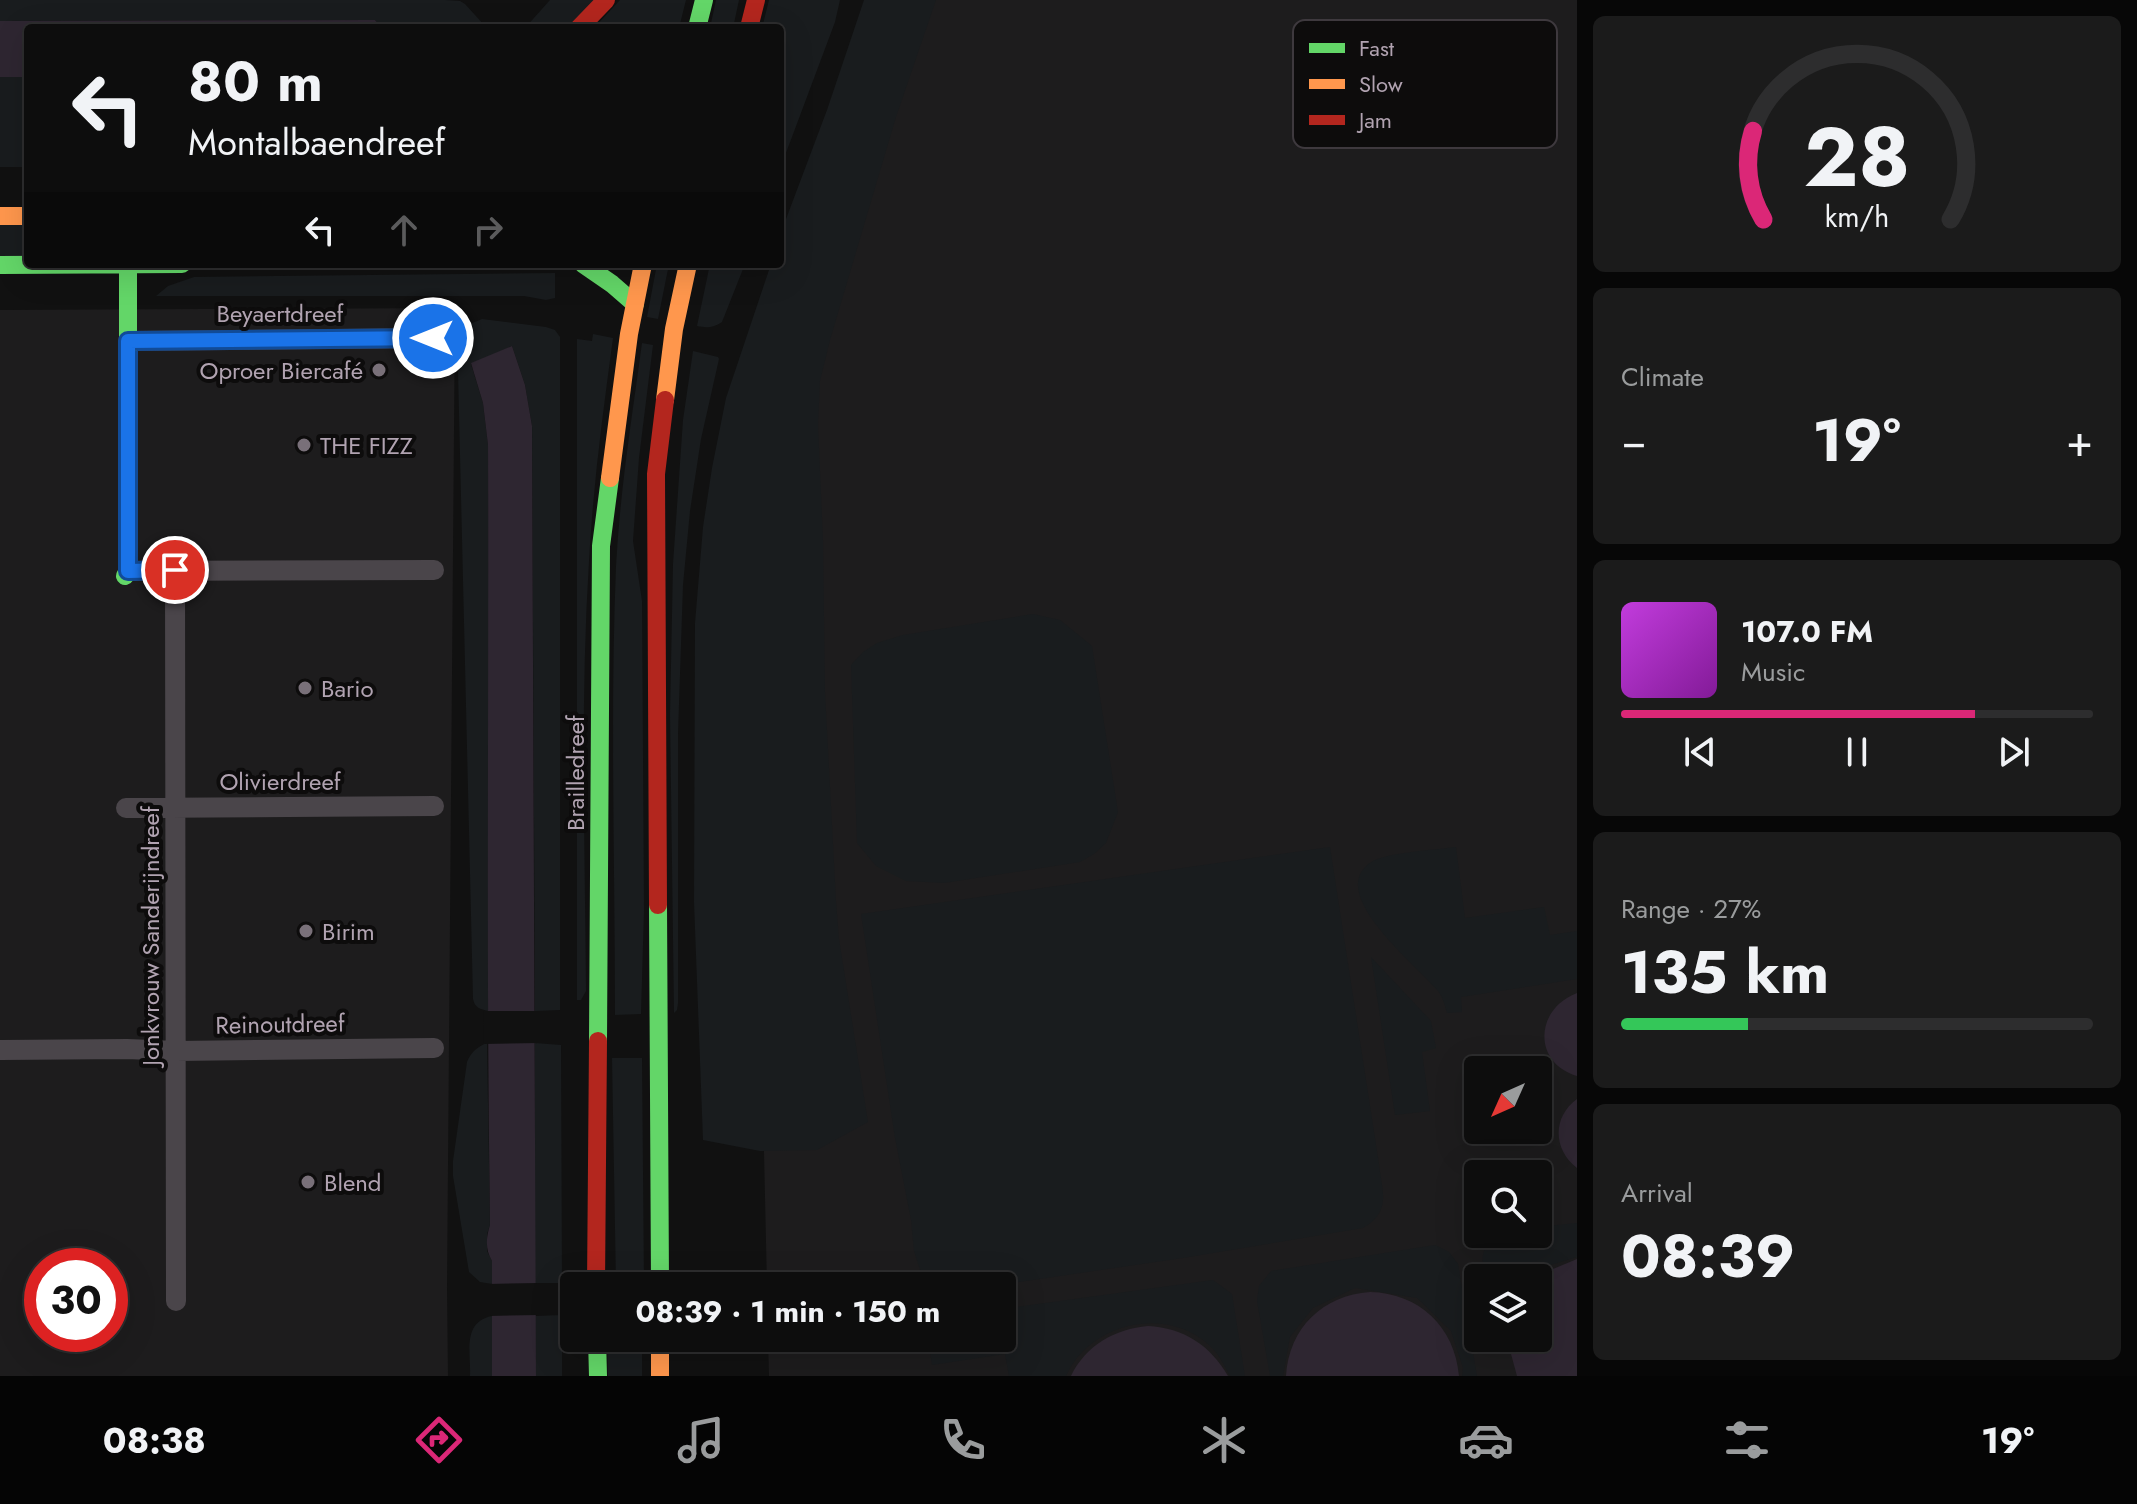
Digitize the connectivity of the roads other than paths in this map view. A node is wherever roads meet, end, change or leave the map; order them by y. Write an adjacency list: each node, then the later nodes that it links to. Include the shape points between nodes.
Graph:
1 (606, 0): 4 (main road)
2 (704, 0): 5 (main road)
3 (756, 0): 6 (main road)
4 (583, 24)
5 (698, 24)
6 (750, 24)
7 (0, 216): 8 (main road)
8 (24, 216)
9 (0, 265): 10 (main road)
10 (24, 265)
11 (128, 268): 17 (main road)
12 (589, 268): 15 (main road)
13 (642, 268): 15 (main road, Brailledreef)
14 (687, 268): 28 (main road, via 656,474)
15 (635, 304): 27 (main road, Brailledreef, via 601,546)
16 (433, 338): 17 (street, Beyaertdreef)
17 (128, 341): 20 (main road)
18 (175, 570): 19 (street); 20 (street); 22 (street, Jonkvrouw Sanderijndreef)
19 (434, 570)
20 (126, 573)
21 (434, 806): 22 (street, Olivierdreef)
22 (175, 807): 23 (street, Olivierdreef); 26 (street, Jonkvrouw Sanderijndreef)
23 (126, 808)
24 (434, 1048): 26 (street, Reinoutdreef)
25 (0, 1050): 26 (street, Reinoutdreef)
26 (176, 1051): 29 (street, Jonkvrouw Sanderijndreef)
27 (596, 1272)
28 (660, 1272)
29 (176, 1301)
30 (597, 1352): 32 (main road)
31 (660, 1352): 33 (main road)
32 (598, 1376)
33 (660, 1376)

